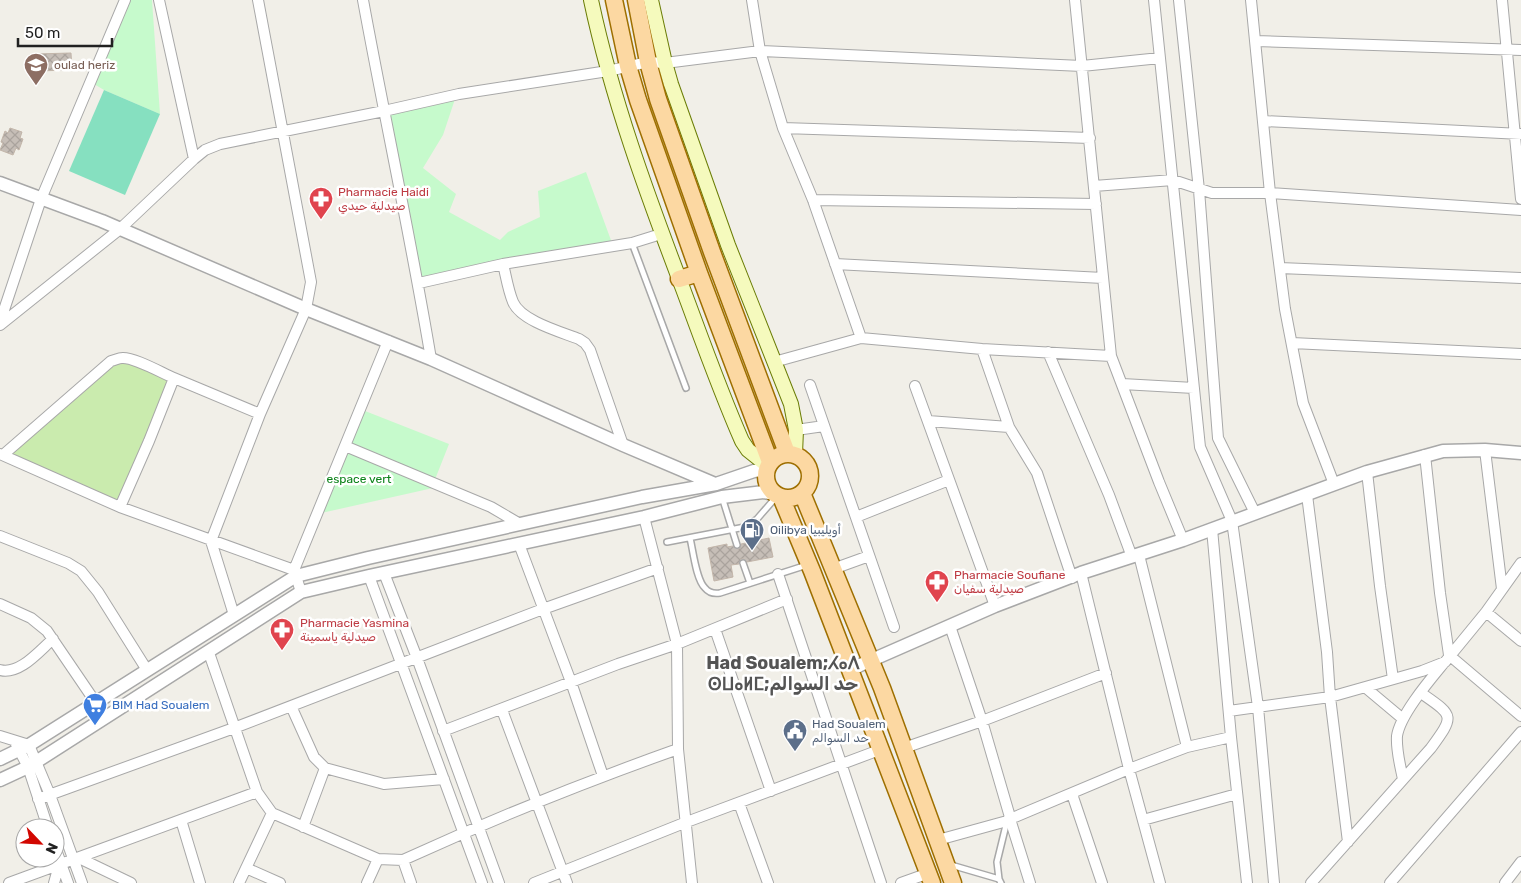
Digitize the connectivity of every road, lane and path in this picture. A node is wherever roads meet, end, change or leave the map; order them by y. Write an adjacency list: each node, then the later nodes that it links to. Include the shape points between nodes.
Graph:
1 (125, 0): 36 (street)
2 (159, 0): 30 (street)
3 (258, 0): 27 (street)
4 (364, 0): 24 (street)
5 (591, 0): 23 (main road)
6 (614, 0): 21 (main road)
7 (636, 0): 20 (main road)
8 (651, 0): 20 (main road)
9 (752, 0): 18 (street)
10 (1075, 0): 22 (street)
11 (1154, 0): 19 (street)
12 (1179, 0): 34 (street)
13 (1251, 0): 15 (street)
14 (1502, 0): 16 (street)
15 (1255, 41): 16 (street); 25 (street)
16 (1506, 50): 17 (street); 28 (street)
17 (1521, 50)
18 (760, 51): 20 (street); 22 (street); 26 (street)
19 (1160, 58): 22 (street); 31 (street)
20 (656, 62): 21 (street); 62 (main road); 77 (main road, via 658,99 712,252)
21 (628, 66): 23 (street); 47 (main road)
22 (1082, 66): 29 (street)
23 (608, 71): 24 (street, via 459,94); 42 (main road)
24 (384, 111): 27 (street); 51 (street)
25 (1263, 121): 28 (street); 35 (street)
26 (783, 128): 29 (street); 38 (street)
27 (283, 130): 30 (street, via 220,144); 52 (street, via 310,270)
28 (1518, 134): 37 (street)
29 (1090, 138): 33 (street)
30 (194, 159): 41 (street)
31 (1173, 180): 33 (street); 34 (street); 68 (street)
32 (0, 183): 36 (street)
33 (1094, 186): 39 (street)
34 (1199, 190): 35 (street); 91 (street, via 1218,438)
35 (1270, 193): 40 (street); 46 (street)
36 (41, 199): 41 (street); 53 (street)
37 (1521, 199)
38 (813, 200): 39 (street); 45 (street)
39 (1096, 204): 48 (street)
40 (1521, 210)
41 (120, 229): 52 (street); 53 (street)
42 (661, 234): 43 (street); 50 (main road)
43 (632, 243): 44 (street); 67 (lane)
44 (503, 264): 51 (street); 74 (street, via 512,301 517,308 532,320 580,339 590,350)
45 (835, 264): 48 (street); 54 (street)
46 (1280, 268): 49 (street); 56 (street)
47 (699, 272): 50 (main road); 81 (main road)
48 (1103, 278): 60 (street)
49 (1521, 278)
50 (679, 279): 81 (main road, via 742,441)
51 (419, 283): 61 (street)
52 (306, 309): 55 (street); 69 (street)
53 (0, 324)
54 (860, 338): 57 (street); 62 (street)
55 (388, 341): 61 (street); 75 (street)
56 (1292, 343): 59 (street); 85 (street, via 1303,403)
57 (982, 349): 58 (street); 72 (street)
58 (1048, 352): 60 (street); 106 (street)
59 (1521, 354)
60 (1111, 356): 64 (street)
61 (431, 359): 74 (street)
62 (774, 362): 73 (main road, via 791,404)
63 (174, 378): 69 (street); 79 (street, via 129,358 111,361); 90 (street)
64 (1122, 384): 68 (street); 100 (street)
65 (810, 385): 71 (street)
66 (915, 386): 70 (street)
67 (686, 388)
68 (1194, 388): 94 (street, via 1200,447)
69 (260, 414): 101 (street)
70 (928, 421): 72 (street); 83 (street)
71 (824, 426): 73 (street); 93 (street)
72 (1009, 427): 116 (street, via 1037,473)
73 (796, 430): 77 (main road)
74 (623, 445): 84 (street)
75 (345, 446): 95 (street, via 491,507); 113 (street)
76 (1486, 450): 78 (street); 80 (street); 118 (street)
77 (791, 453): 81 (main road, via 778,456); 86 (main road, via 808,464 810,480)
78 (1521, 453)
79 (1, 455): 90 (street)
80 (1425, 455): 82 (street); 134 (street)
81 (768, 466): 84 (street); 87 (main road, via 767,483)
82 (1367, 472): 85 (street); 141 (street)
83 (949, 480): 93 (street); 122 (street)
84 (716, 484): 89 (street); 95 (street)
85 (1334, 484): 88 (street)
86 (802, 493): 87 (main road, via 792,498); 111 (main road)
87 (778, 495): 89 (street, via 764,492); 96 (lane, via 752,523); 108 (main road)
88 (1307, 495): 91 (street); 145 (street)
89 (722, 497): 92 (street); 96 (lane)
90 (120, 507): 101 (street)
91 (1255, 513): 94 (street)
92 (644, 517): 103 (street); 110 (street)
93 (856, 517): 105 (street)
94 (1232, 521): 97 (street); 148 (street)
95 (520, 524): 113 (street)
96 (732, 530): 99 (lane); 104 (lane)
97 (1212, 530): 100 (street); 150 (street)
98 (0, 536): 138 (street, via 81,571)
99 (690, 538): 102 (lane); 117 (lane, via 700,581 708,591 720,593)
100 (1183, 540): 106 (street)
101 (210, 541): 113 (street); 125 (street)
102 (667, 542)
103 (519, 544): 112 (street); 123 (street)
104 (737, 545)
105 (869, 556): 111 (street); 127 (street)
106 (1135, 556): 116 (street); 160 (street)
107 (743, 563): 117 (lane)
108 (809, 564): 114 (lane); 139 (main road)
109 (1520, 566): 118 (street)
110 (658, 568): 123 (street); 131 (street)
111 (833, 569): 135 (main road)
112 (384, 572): 115 (street); 133 (street)
113 (295, 573): 119 (street); 125 (street)
114 (778, 574): 117 (lane); 120 (street)
115 (369, 576): 119 (street); 136 (street)
116 (1077, 576): 122 (street); 140 (street)
117 (750, 583)
118 (1502, 589): 124 (street)
119 (301, 592): 132 (street)
120 (787, 599): 128 (street); 166 (street)
121 (0, 604): 129 (street, via 40,624)
122 (995, 606): 126 (street)
123 (544, 610): 133 (street); 142 (street)
124 (1486, 612): 130 (street); 134 (street)
125 (234, 615): 138 (street)
126 (950, 626): 135 (street); 153 (street)
127 (894, 627)
128 (715, 629): 131 (street); 173 (street)
129 (53, 639): 137 (street, via 19,667); 146 (street)
130 (1521, 641)
131 (677, 644): 142 (street); 162 (street)
132 (209, 652): 154 (street); 165 (street)
133 (417, 658): 136 (street); 155 (street)
134 (1447, 658): 141 (street, via 1422,671); 144 (street); 151 (street)
135 (871, 660): 139 (street); 161 (main road)
136 (402, 664): 147 (street); 170 (street)
137 (0, 670)
138 (148, 670): 146 (street)
139 (849, 670): 163 (main road)
140 (1106, 673): 153 (street); 168 (street)
141 (1393, 679): 143 (street)
142 (571, 682): 149 (street); 169 (street)
143 (1366, 688): 145 (street); 152 (street)
144 (1421, 693): 152 (street); 171 (street, via 1443,709 1448,720 1431,748)
145 (1330, 697): 148 (street); 191 (street)
146 (96, 703): 159 (street)
147 (291, 706): 154 (street); 167 (street, via 314,757)
148 (1258, 708): 150 (street); 228 (street)
149 (502, 710): 155 (street); 180 (street)
150 (1229, 711): 158 (street)
151 (1521, 716)
152 (1403, 719): 171 (street, via 1397,741)
153 (982, 721): 161 (street); 184 (street, via 1010,815)
154 (234, 728): 174 (street); 177 (street)
155 (443, 731): 187 (street)
156 (1521, 732): 230 (street)
157 (0, 736): 159 (street)
158 (1231, 737): 160 (street); 176 (street)
159 (21, 745): 164 (street); 165 (street)
160 (1187, 747): 168 (street)
161 (904, 748): 190 (main road)
162 (678, 749): 169 (street); 186 (street)
163 (882, 749): 166 (street); 203 (main road)
164 (0, 759)
165 (32, 764): 172 (street); 177 (street); 178 (street)
166 (842, 765): 173 (street); 221 (street)
167 (325, 768): 170 (street, via 384,784); 188 (street)
168 (1129, 769): 175 (street); 185 (street)
169 (603, 776): 180 (street)
170 (444, 779): 189 (street)
171 (1403, 779): 191 (street)
172 (0, 780)
173 (771, 791): 179 (street)
174 (257, 792): 181 (street); 183 (street)
175 (1072, 794): 184 (street); 225 (street)
176 (1237, 794): 185 (street); 227 (street)
177 (50, 795): 178 (street); 192 (street)
178 (38, 799): 182 (street)
179 (739, 803): 186 (street); 220 (street)
180 (536, 804): 187 (street); 202 (street)
181 (272, 813): 188 (street); 201 (street)
182 (45, 818)
183 (181, 820): 192 (street); 210 (street)
184 (1008, 820): 190 (street); 204 (lane, via 997,862); 224 (street)
185 (1143, 820): 226 (street)
186 (684, 823): 202 (street); 219 (street)
187 (478, 826): 189 (street); 216 (street)
188 (303, 827): 193 (street)
189 (463, 833): 194 (street); 215 (street)
190 (938, 840): 197 (main road)
191 (1348, 842): 229 (street)
192 (76, 859): 196 (street); 208 (street); 209 (street)
193 (378, 859): 194 (street); 213 (street)
194 (403, 860): 214 (street)
195 (1521, 862): 231 (street)
196 (65, 863)
197 (946, 863): 204 (lane); 223 (main road)
198 (52, 868): 205 (street)
199 (59, 868): 206 (street)
200 (61, 868): 207 (street)
201 (246, 868): 211 (street); 212 (street)
202 (562, 871): 217 (street); 218 (street)
203 (930, 878): 222 (street)
204 (1000, 881)
205 (9, 883)
206 (54, 883)
207 (68, 883)
208 (82, 883)
209 (131, 883)
210 (200, 883)
211 (239, 883)
212 (280, 883)
213 (367, 883)
214 (411, 883)
215 (482, 883)
216 (499, 883)
217 (534, 883)
218 (567, 883)
219 (692, 883)
220 (768, 883)
221 (881, 883)
222 (901, 883)
223 (953, 883)
224 (1030, 883)
225 (1102, 883)
226 (1160, 883)
227 (1247, 883)
228 (1274, 883)
229 (1311, 883)
230 (1390, 883)
231 (1505, 883)

